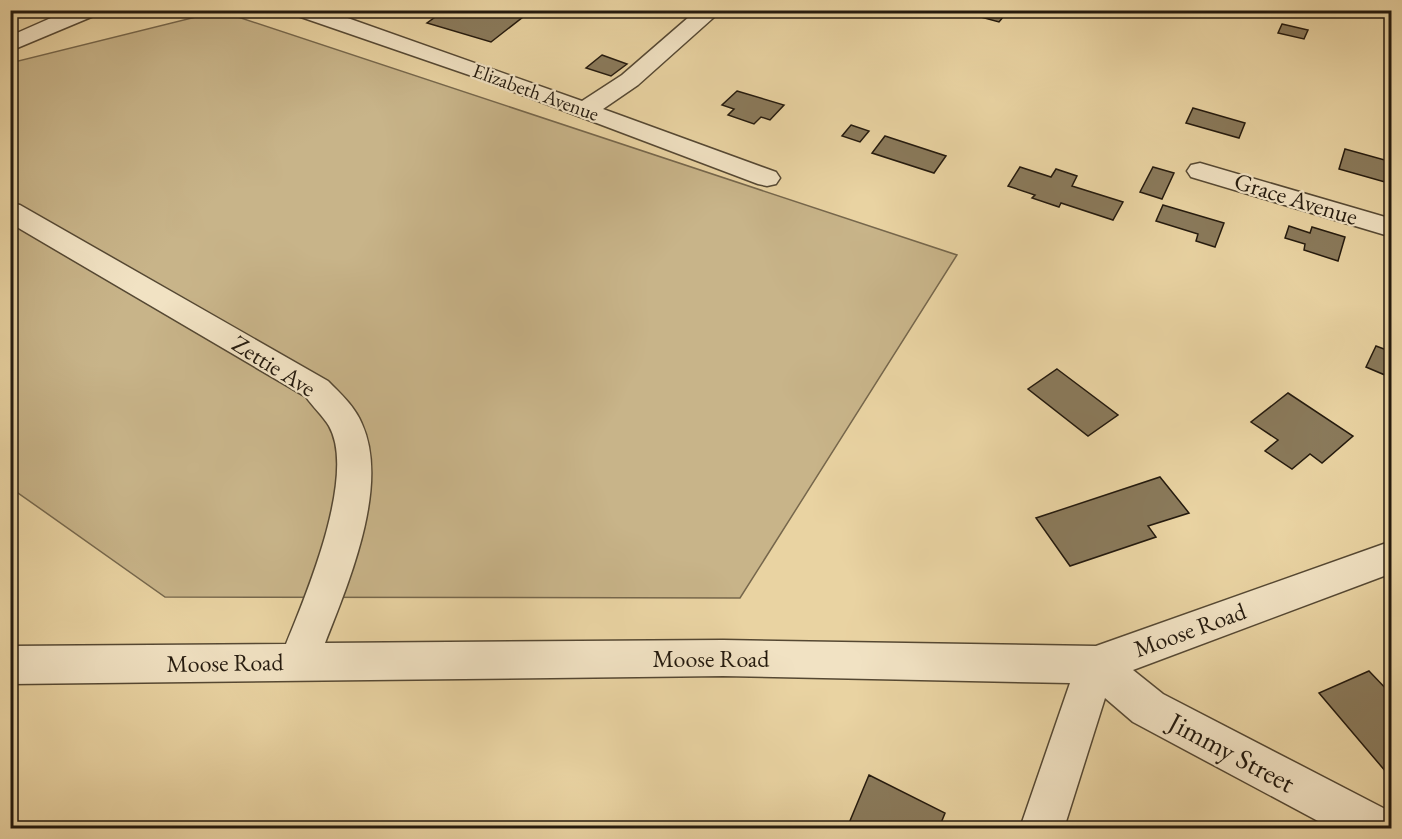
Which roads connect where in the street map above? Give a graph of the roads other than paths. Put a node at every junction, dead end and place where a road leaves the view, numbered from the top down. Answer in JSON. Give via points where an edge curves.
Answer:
{"nodes":[{"id":1,"x":37,"y":10,"type":"edge"},
{"id":2,"x":88,"y":10,"type":"edge"},
{"id":3,"x":303,"y":10,"type":"edge"},
{"id":4,"x":712,"y":10,"type":"edge"},
{"id":5,"x":54,"y":25,"type":"junction"},
{"id":6,"x":10,"y":44,"type":"edge"},
{"id":7,"x":585,"y":110,"type":"junction"},
{"id":8,"x":1200,"y":171,"type":"dead end"},
{"id":9,"x":767,"y":178,"type":"dead end"},
{"id":10,"x":10,"y":211,"type":"edge"},
{"id":11,"x":1392,"y":228,"type":"edge"},
{"id":12,"x":1392,"y":557,"type":"edge"},
{"id":13,"x":298,"y":662,"type":"junction"},
{"id":14,"x":10,"y":665,"type":"edge"},
{"id":15,"x":1096,"y":665,"type":"junction"},
{"id":16,"x":1042,"y":828,"type":"edge"},
{"id":17,"x":1375,"y":828,"type":"edge"}],
"edges":[{"from":1,"to":5,"type":"street"},
{"from":2,"to":5,"type":"street"},
{"from":3,"to":7,"type":"street","name":"Elizabeth Avenue"},
{"from":4,"to":7,"type":"street","via":[[630,80]]},
{"from":5,"to":6,"type":"street"},
{"from":7,"to":9,"type":"street","name":"Elizabeth Avenue"},
{"from":8,"to":11,"type":"street","name":"Grace Avenue"},
{"from":10,"to":13,"type":"street","name":"Zettie Ave","via":[[317,389],[347,426],[357,469],[337,560]]},
{"from":12,"to":15,"type":"street","name":"Moose Road"},
{"from":13,"to":14,"type":"street","name":"Moose Road"},
{"from":13,"to":15,"type":"street","name":"Moose Road","via":[[723,658]]},
{"from":15,"to":16,"type":"street"},
{"from":15,"to":17,"type":"street","name":"Jimmy Street","via":[[1148,708]]}]}
